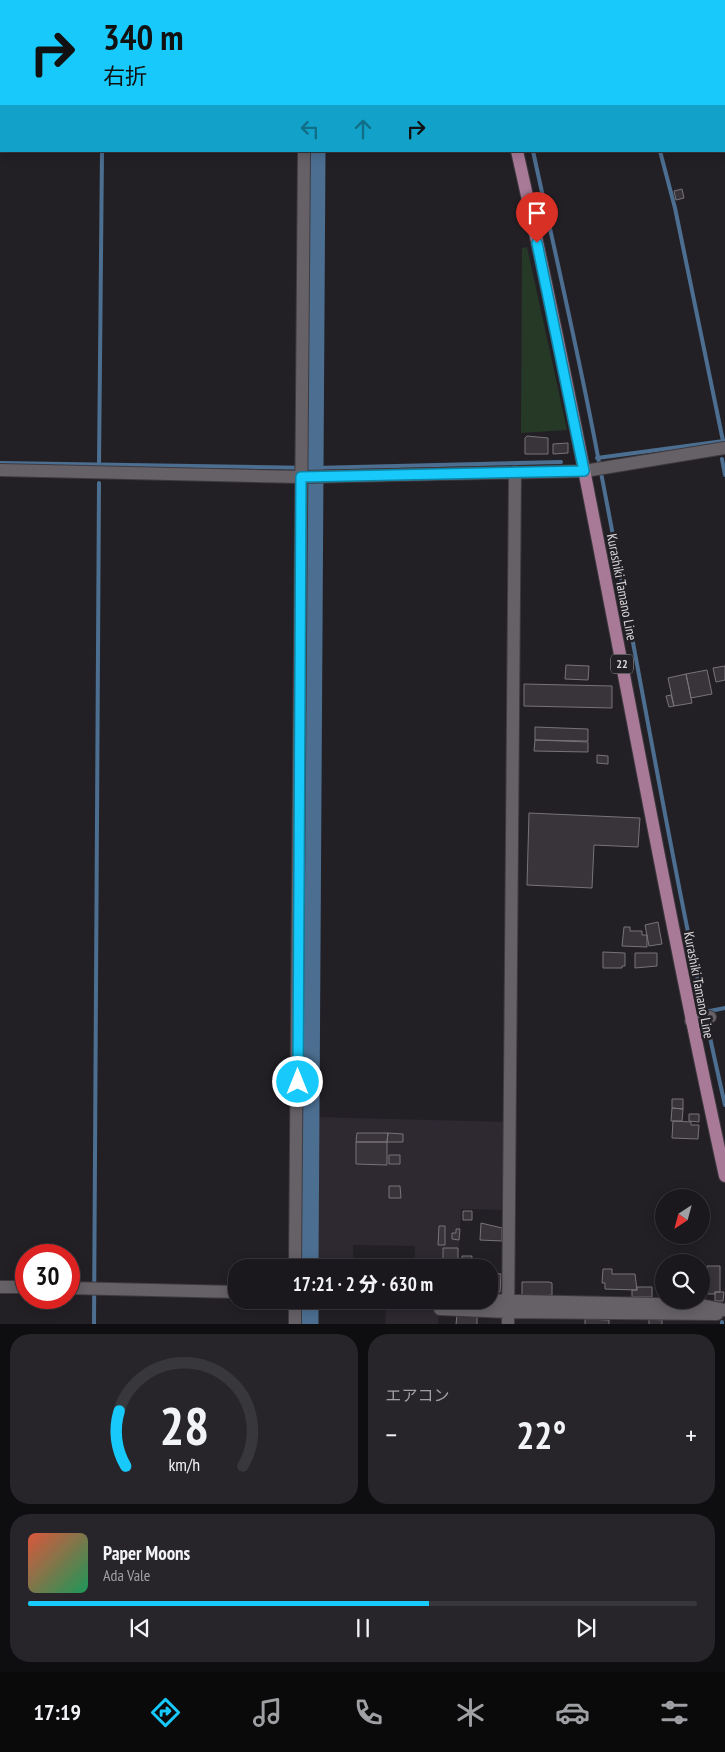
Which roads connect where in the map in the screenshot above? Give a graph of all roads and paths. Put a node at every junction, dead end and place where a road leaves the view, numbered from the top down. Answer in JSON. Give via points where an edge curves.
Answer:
{"nodes":[{"id":1,"x":304,"y":152,"type":"edge"},
{"id":2,"x":517,"y":152,"type":"edge"},
{"id":3,"x":725,"y":448,"type":"edge"},
{"id":4,"x":595,"y":469,"type":"junction"},
{"id":5,"x":0,"y":470,"type":"edge"},
{"id":6,"x":515,"y":472,"type":"junction"},
{"id":7,"x":303,"y":473,"type":"junction"},
{"id":8,"x":725,"y":1176,"type":"edge"},
{"id":9,"x":295,"y":1259,"type":"edge"},
{"id":10,"x":0,"y":1287,"type":"edge"},
{"id":11,"x":15,"y":1287,"type":"edge"},
{"id":12,"x":80,"y":1288,"type":"edge"},
{"id":13,"x":228,"y":1292,"type":"edge"},
{"id":14,"x":295,"y":1309,"type":"edge"},
{"id":15,"x":508,"y":1310,"type":"edge"},
{"id":16,"x":719,"y":1314,"type":"edge"},
{"id":17,"x":296,"y":1324,"type":"edge"}],
"edges":[{"from":1,"to":7,"type":"street"},
{"from":2,"to":4,"type":"main road","name":"Kurashiki Tamano Line","number":"22","via":[[546,280]]},
{"from":3,"to":4,"type":"street"},
{"from":4,"to":6,"type":"street"},
{"from":4,"to":8,"type":"main road","name":"Kurashiki Tamano Line","number":"22","via":[[701,1019]]},
{"from":5,"to":7,"type":"street"},
{"from":6,"to":7,"type":"street","via":[[321,477]]},
{"from":6,"to":15,"type":"street"},
{"from":7,"to":9,"type":"street"},
{"from":10,"to":11,"type":"street"},
{"from":12,"to":13,"type":"street"},
{"from":14,"to":17,"type":"street"},
{"from":15,"to":16,"type":"street","via":[[700,1305]]}]}
